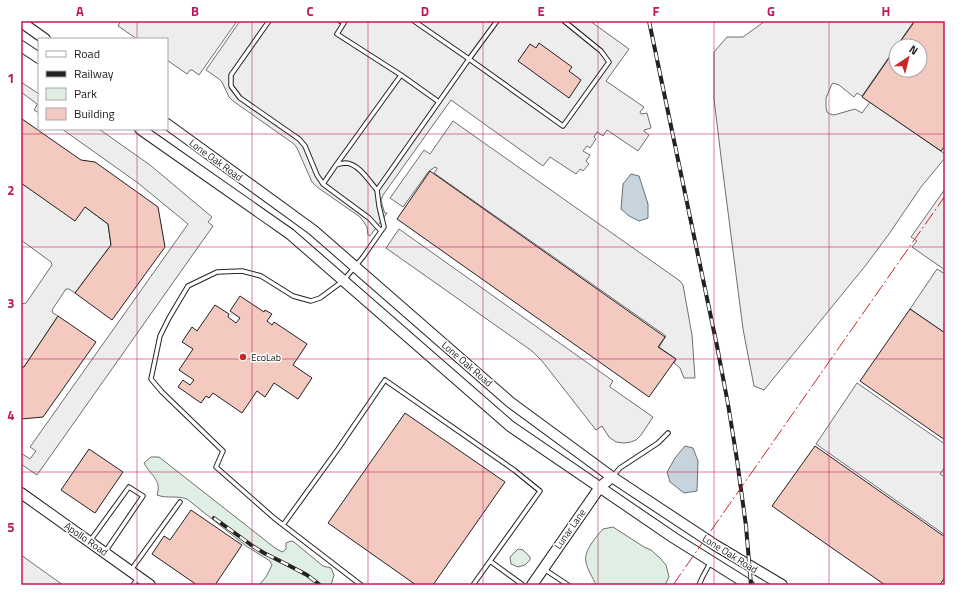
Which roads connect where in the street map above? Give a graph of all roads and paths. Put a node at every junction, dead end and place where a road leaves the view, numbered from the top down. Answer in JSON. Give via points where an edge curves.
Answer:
{"nodes":[{"id":1,"x":269,"y":21,"type":"edge"},
{"id":2,"x":340,"y":21,"type":"edge"},
{"id":3,"x":414,"y":21,"type":"edge"},
{"id":4,"x":497,"y":21,"type":"edge"},
{"id":5,"x":564,"y":21,"type":"edge"},
{"id":6,"x":21,"y":22,"type":"edge"},
{"id":7,"x":44,"y":38,"type":"edge"},
{"id":8,"x":21,"y":46,"type":"edge"},
{"id":9,"x":38,"y":57,"type":"edge"},
{"id":10,"x":469,"y":59,"type":"junction"},
{"id":11,"x":400,"y":75,"type":"junction"},
{"id":12,"x":439,"y":102,"type":"junction"},
{"id":13,"x":168,"y":125,"type":"edge"},
{"id":14,"x":141,"y":130,"type":"edge"},
{"id":15,"x":336,"y":165,"type":"junction"},
{"id":16,"x":324,"y":184,"type":"junction"},
{"id":17,"x":377,"y":190,"type":"junction"},
{"id":18,"x":381,"y":231,"type":"junction"},
{"id":19,"x":355,"y":267,"type":"junction"},
{"id":20,"x":343,"y":281,"type":"junction"},
{"id":21,"x":668,"y":432,"type":"dead end"},
{"id":22,"x":612,"y":477,"type":"junction"},
{"id":23,"x":600,"y":487,"type":"junction"},
{"id":24,"x":21,"y":493,"type":"edge"},
{"id":25,"x":180,"y":502,"type":"dead end"},
{"id":26,"x":283,"y":525,"type":"junction"},
{"id":27,"x":90,"y":542,"type":"junction"},
{"id":28,"x":105,"y":553,"type":"junction"},
{"id":29,"x":490,"y":561,"type":"junction"},
{"id":30,"x":711,"y":562,"type":"junction"},
{"id":31,"x":544,"y":568,"type":"junction"},
{"id":32,"x":134,"y":578,"type":"edge"},
{"id":33,"x":150,"y":585,"type":"edge"},
{"id":34,"x":361,"y":585,"type":"edge"},
{"id":35,"x":473,"y":585,"type":"edge"},
{"id":36,"x":523,"y":585,"type":"edge"},
{"id":37,"x":532,"y":585,"type":"edge"},
{"id":38,"x":568,"y":585,"type":"edge"},
{"id":39,"x":699,"y":585,"type":"edge"},
{"id":40,"x":749,"y":585,"type":"edge"},
{"id":41,"x":782,"y":585,"type":"edge"}],
"edges":[{"from":1,"to":16,"type":"lane","via":[[231,75],[231,86],[240,98],[299,139],[305,146],[317,176]]},
{"from":2,"to":11,"type":"lane","via":[[344,23],[337,34]]},
{"from":3,"to":10,"type":"lane"},
{"from":4,"to":10,"type":"lane"},
{"from":5,"to":10,"type":"lane","via":[[602,51],[609,62],[563,126]]},
{"from":6,"to":7,"type":"main road"},
{"from":8,"to":9,"type":"main road"},
{"from":10,"to":12,"type":"lane"},
{"from":11,"to":12,"type":"lane"},
{"from":11,"to":15,"type":"lane"},
{"from":12,"to":17,"type":"lane"},
{"from":13,"to":19,"type":"main road","name":"Lone Oak Road","via":[[313,230]]},
{"from":14,"to":20,"type":"main road","name":"Lone Oak Road","via":[[290,234]]},
{"from":15,"to":16,"type":"lane"},
{"from":15,"to":17,"type":"lane","via":[[352,165]]},
{"from":16,"to":18,"type":"lane"},
{"from":17,"to":18,"type":"lane","via":[[384,227]]},
{"from":18,"to":19,"type":"lane"},
{"from":19,"to":20,"type":"lane"},
{"from":19,"to":22,"type":"main road","name":"Lone Oak Road","via":[[510,402]]},
{"from":20,"to":23,"type":"main road","name":"Lone Oak Road","via":[[510,426]]},
{"from":20,"to":26,"type":"lane","via":[[320,298],[311,301],[293,296],[261,276],[242,271],[216,272],[188,286],[160,336],[151,380],[223,452],[216,468]]},
{"from":21,"to":22,"type":"lane","via":[[658,443],[620,468]]},
{"from":22,"to":23,"type":"main road","name":"Lunar Lane"},
{"from":22,"to":41,"type":"main road","name":"Lone Oak Road","via":[[715,545]]},
{"from":23,"to":30,"type":"main road","name":"Lone Oak Road"},
{"from":23,"to":31,"type":"main road","name":"Lunar Lane"},
{"from":24,"to":27,"type":"main road","name":"Apollo Road"},
{"from":25,"to":32,"type":"lane"},
{"from":26,"to":29,"type":"lane","via":[[385,380],[540,491]]},
{"from":26,"to":34,"type":"lane"},
{"from":27,"to":28,"type":"main road","name":"Apollo Road"},
{"from":27,"to":28,"type":"lane","via":[[129,487],[143,496]]},
{"from":28,"to":32,"type":"main road","name":"Apollo Road"},
{"from":29,"to":35,"type":"lane"},
{"from":29,"to":36,"type":"lane"},
{"from":30,"to":39,"type":"lane"},
{"from":30,"to":40,"type":"main road","name":"Lone Oak Road"},
{"from":31,"to":37,"type":"main road","name":"Lunar Lane"},
{"from":31,"to":38,"type":"lane"},
{"from":32,"to":33,"type":"main road","name":"Apollo Road"}]}
